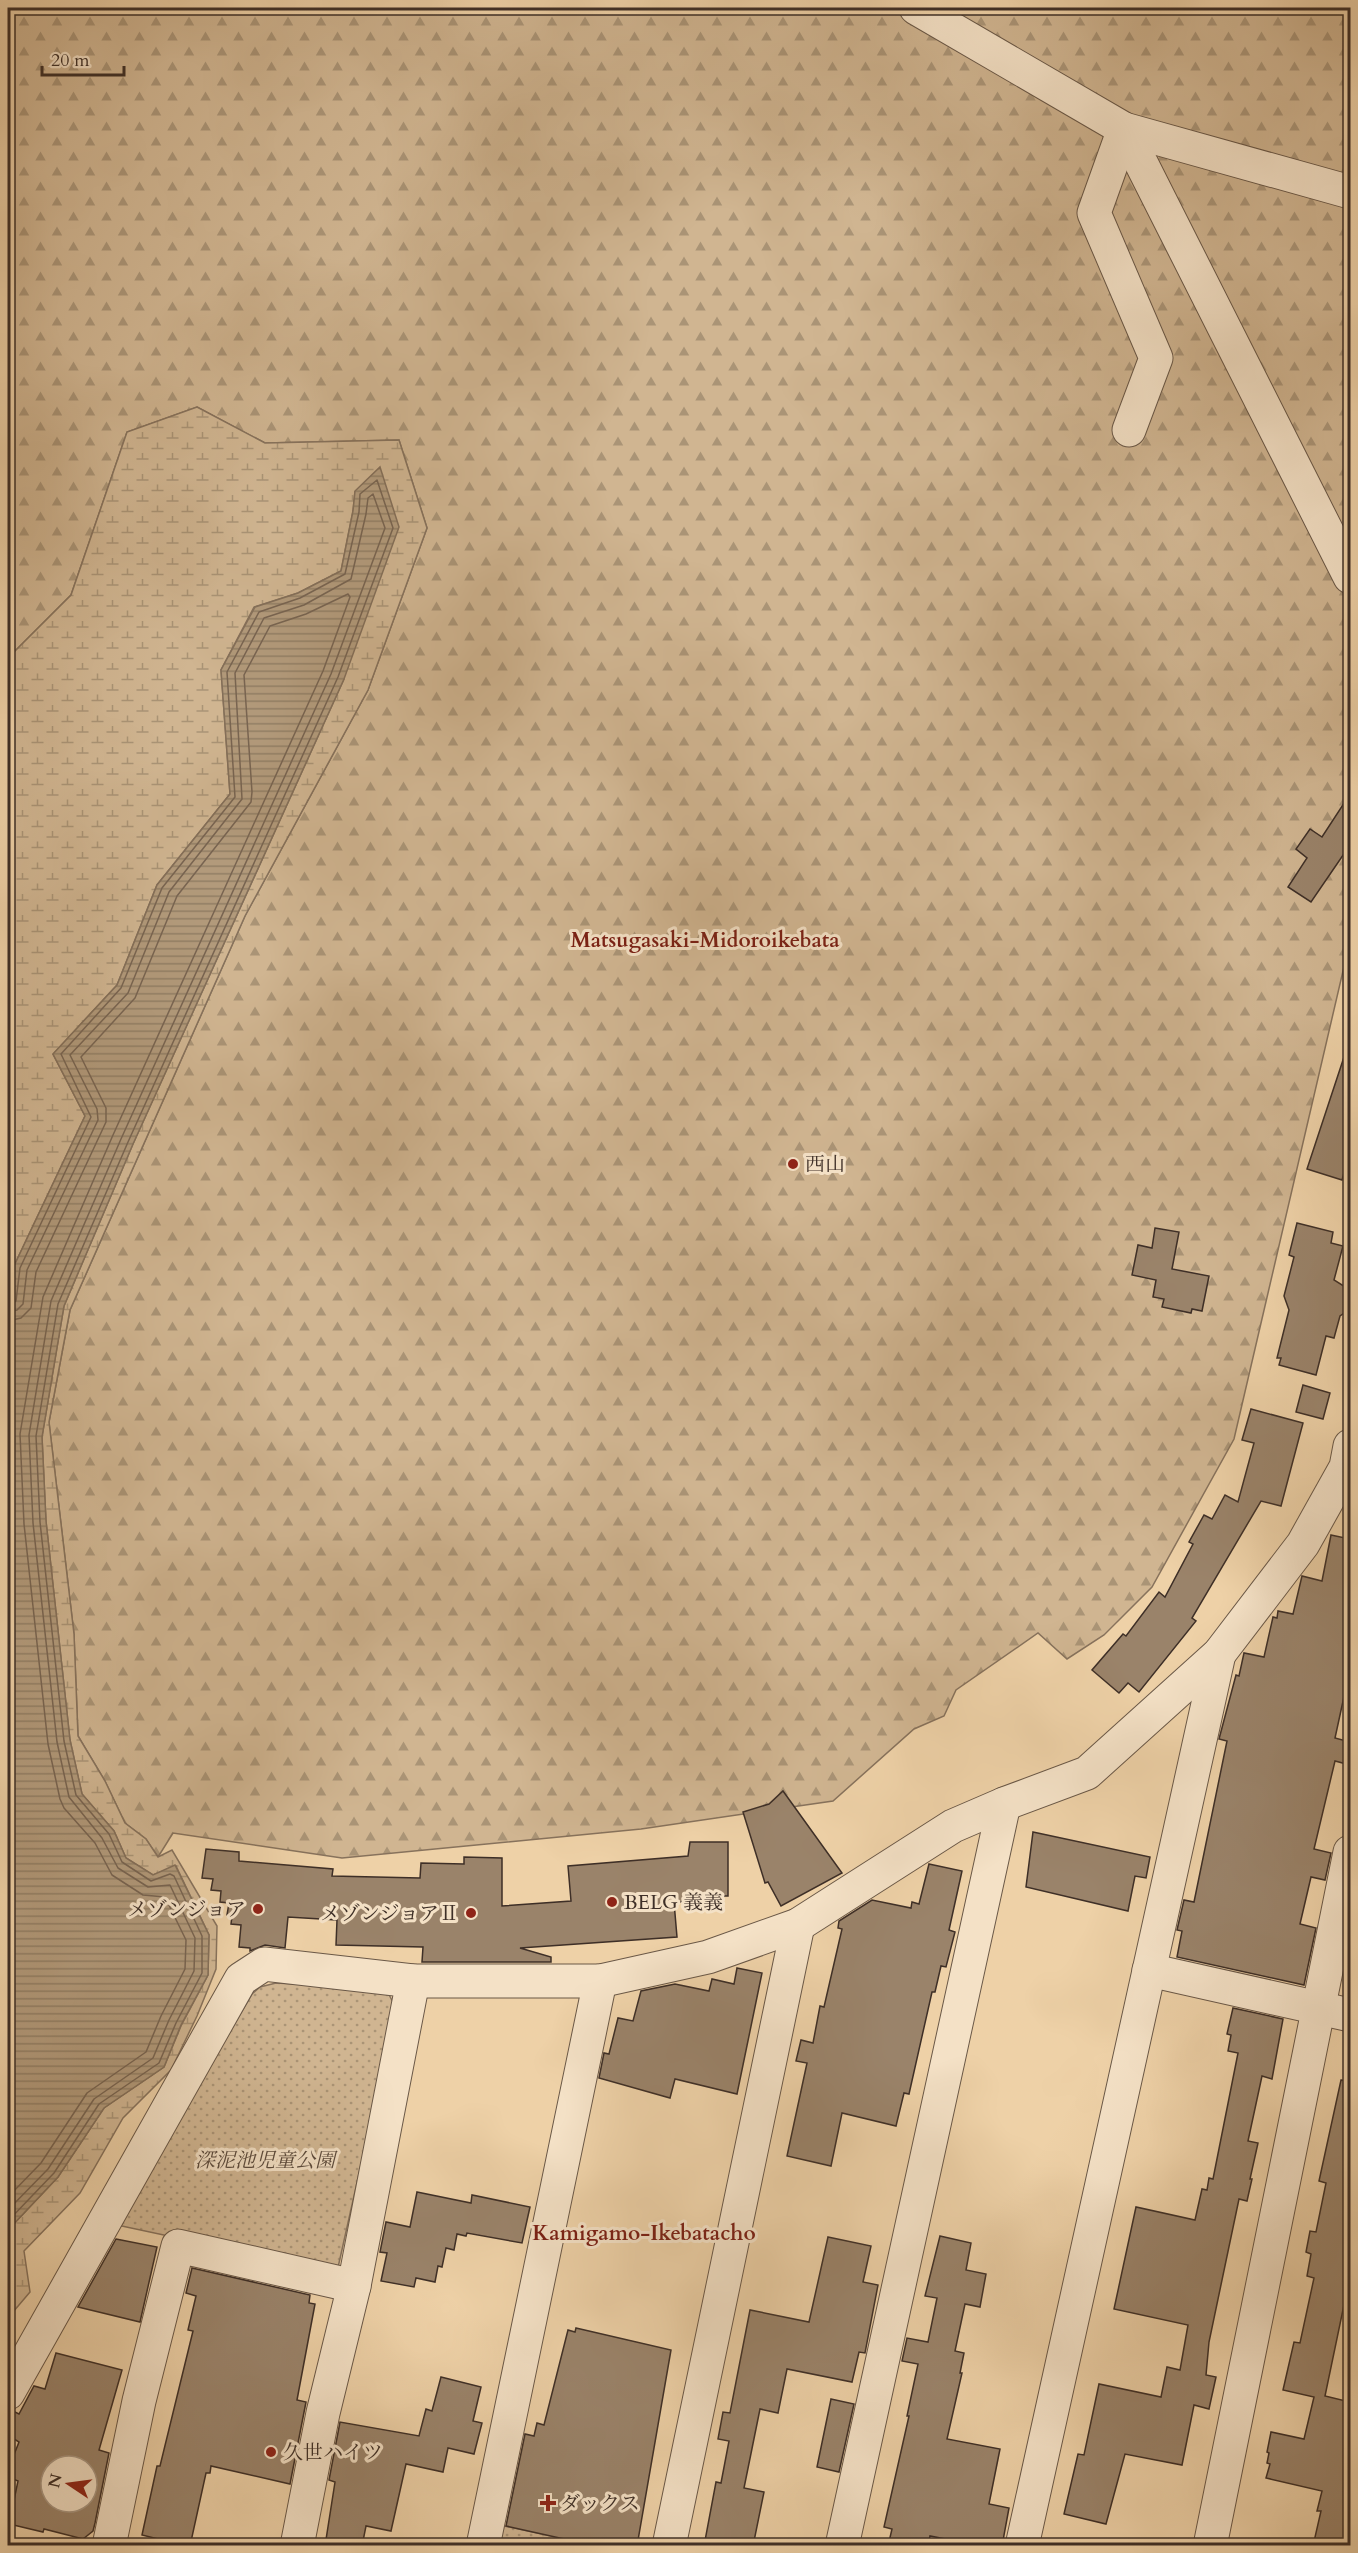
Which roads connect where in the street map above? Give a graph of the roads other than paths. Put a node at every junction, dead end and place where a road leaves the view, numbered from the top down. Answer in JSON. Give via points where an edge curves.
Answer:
{"nodes":[{"id":1,"x":916,"y":8,"type":"edge"},
{"id":2,"x":1124,"y":129,"type":"junction"},
{"id":3,"x":1350,"y":192,"type":"edge"},
{"id":4,"x":1129,"y":430,"type":"dead end"},
{"id":5,"x":1350,"y":577,"type":"edge"},
{"id":6,"x":1349,"y":1460,"type":"edge"},
{"id":7,"x":1219,"y":1654,"type":"junction"},
{"id":8,"x":1004,"y":1804,"type":"junction"},
{"id":9,"x":1350,"y":1852,"type":"edge"},
{"id":10,"x":798,"y":1925,"type":"junction"},
{"id":11,"x":1149,"y":1970,"type":"junction"},
{"id":12,"x":413,"y":1981,"type":"junction"},
{"id":13,"x":600,"y":1981,"type":"junction"},
{"id":14,"x":1318,"y":2009,"type":"junction"},
{"id":15,"x":1350,"y":2015,"type":"edge"},
{"id":16,"x":354,"y":2286,"type":"junction"},
{"id":17,"x":8,"y":2393,"type":"edge"},
{"id":18,"x":109,"y":2546,"type":"edge"},
{"id":19,"x":297,"y":2546,"type":"edge"},
{"id":20,"x":483,"y":2546,"type":"edge"},
{"id":21,"x":669,"y":2546,"type":"edge"},
{"id":22,"x":842,"y":2546,"type":"edge"},
{"id":23,"x":1022,"y":2546,"type":"edge"},
{"id":24,"x":1210,"y":2546,"type":"edge"}],
"edges":[{"from":1,"to":2,"type":"street"},
{"from":2,"to":3,"type":"street"},
{"from":2,"to":4,"type":"street","via":[[1094,213],[1156,358]]},
{"from":2,"to":5,"type":"street"},
{"from":6,"to":7,"type":"street","via":[[1302,1544]]},
{"from":7,"to":8,"type":"street","via":[[1086,1773]]},
{"from":7,"to":11,"type":"street"},
{"from":8,"to":10,"type":"street","via":[[953,1826]]},
{"from":8,"to":22,"type":"street"},
{"from":9,"to":14,"type":"street"},
{"from":10,"to":13,"type":"street","via":[[708,1957]]},
{"from":10,"to":21,"type":"street"},
{"from":11,"to":14,"type":"street"},
{"from":11,"to":23,"type":"street"},
{"from":12,"to":13,"type":"street"},
{"from":12,"to":16,"type":"street"},
{"from":12,"to":17,"type":"street","via":[[264,1964],[241,1979]]},
{"from":13,"to":20,"type":"street"},
{"from":14,"to":15,"type":"street"},
{"from":14,"to":24,"type":"street"},
{"from":16,"to":18,"type":"street","via":[[178,2246],[139,2401]]},
{"from":16,"to":19,"type":"street","via":[[323,2413]]}]}
